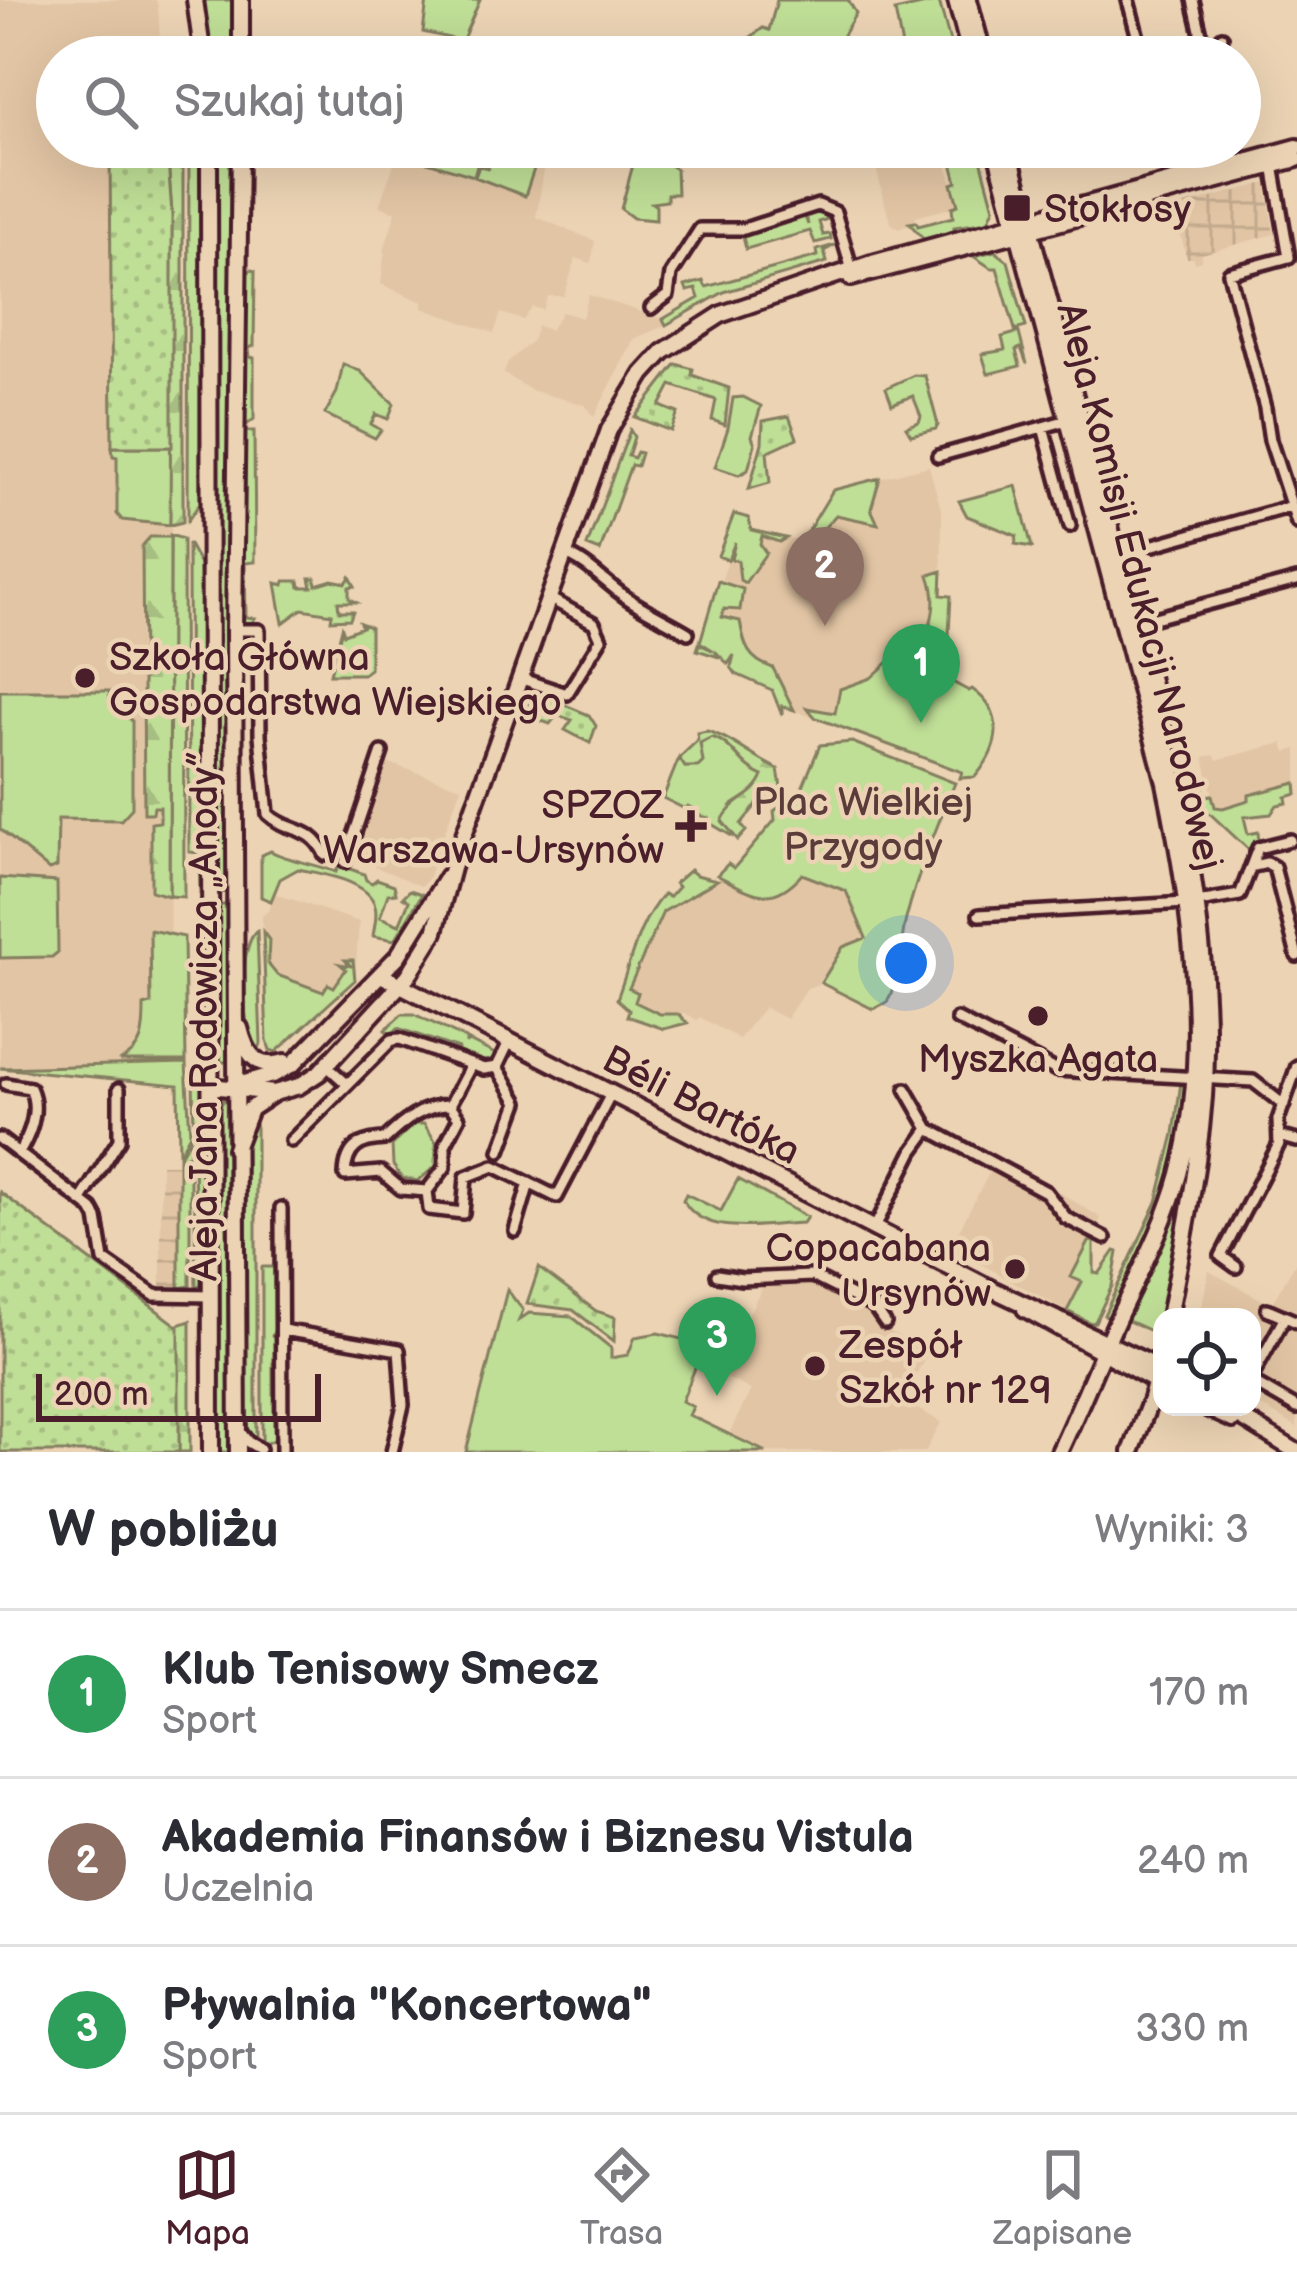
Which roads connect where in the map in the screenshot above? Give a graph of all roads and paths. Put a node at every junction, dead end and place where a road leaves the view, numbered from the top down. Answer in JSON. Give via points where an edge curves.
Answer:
{"nodes":[{"id":1,"x":195,"y":0,"type":"edge"},
{"id":2,"x":242,"y":0,"type":"edge"},
{"id":3,"x":956,"y":0,"type":"edge"},
{"id":4,"x":969,"y":0,"type":"edge"},
{"id":5,"x":1128,"y":0,"type":"edge"},
{"id":6,"x":1193,"y":0,"type":"edge"},
{"id":7,"x":200,"y":36,"type":"edge"},
{"id":8,"x":241,"y":36,"type":"edge"},
{"id":9,"x":965,"y":36,"type":"edge"},
{"id":10,"x":978,"y":36,"type":"edge"},
{"id":11,"x":1137,"y":36,"type":"edge"},
{"id":12,"x":1201,"y":36,"type":"edge"},
{"id":13,"x":1297,"y":147,"type":"edge"},
{"id":14,"x":1297,"y":159,"type":"edge"},
{"id":15,"x":1264,"y":161,"type":"junction"},
{"id":16,"x":1261,"y":162,"type":"edge"},
{"id":17,"x":208,"y":168,"type":"edge"},
{"id":18,"x":240,"y":168,"type":"edge"},
{"id":19,"x":1002,"y":168,"type":"edge"},
{"id":20,"x":1012,"y":168,"type":"edge"},
{"id":21,"x":1238,"y":168,"type":"edge"},
{"id":22,"x":1023,"y":227,"type":"junction"},
{"id":23,"x":1292,"y":239,"type":"edge"},
{"id":24,"x":1293,"y":260,"type":"edge"},
{"id":25,"x":852,"y":270,"type":"junction"},
{"id":26,"x":805,"y":286,"type":"junction"},
{"id":27,"x":651,"y":308,"type":"dead end"},
{"id":28,"x":1068,"y":420,"type":"junction"},
{"id":29,"x":1043,"y":427,"type":"junction"},
{"id":30,"x":938,"y":455,"type":"dead end"},
{"id":31,"x":1292,"y":506,"type":"junction"},
{"id":32,"x":1297,"y":523,"type":"edge"},
{"id":33,"x":1070,"y":526,"type":"dead end"},
{"id":34,"x":1154,"y":545,"type":"dead end"},
{"id":35,"x":563,"y":553,"type":"junction"},
{"id":36,"x":1297,"y":580,"type":"edge"},
{"id":37,"x":548,"y":597,"type":"junction"},
{"id":38,"x":1136,"y":623,"type":"junction"},
{"id":39,"x":234,"y":630,"type":"junction"},
{"id":40,"x":688,"y":633,"type":"dead end"},
{"id":41,"x":519,"y":678,"type":"junction"},
{"id":42,"x":382,"y":752,"type":"dead end"},
{"id":43,"x":1290,"y":840,"type":"dead end"},
{"id":44,"x":325,"y":854,"type":"dead end"},
{"id":45,"x":345,"y":862,"type":"dead end"},
{"id":46,"x":1254,"y":866,"type":"junction"},
{"id":47,"x":452,"y":868,"type":"junction"},
{"id":48,"x":1192,"y":903,"type":"junction"},
{"id":49,"x":979,"y":915,"type":"dead end"},
{"id":50,"x":1297,"y":956,"type":"edge"},
{"id":51,"x":381,"y":975,"type":"junction"},
{"id":52,"x":400,"y":985,"type":"junction"},
{"id":53,"x":235,"y":1009,"type":"junction"},
{"id":54,"x":957,"y":1019,"type":"dead end"},
{"id":55,"x":509,"y":1042,"type":"junction"},
{"id":56,"x":301,"y":1056,"type":"junction"},
{"id":57,"x":327,"y":1066,"type":"junction"},
{"id":58,"x":1297,"y":1066,"type":"edge"},
{"id":59,"x":470,"y":1067,"type":"junction"},
{"id":60,"x":497,"y":1067,"type":"junction"},
{"id":61,"x":1199,"y":1078,"type":"junction"},
{"id":62,"x":6,"y":1084,"type":"dead end"},
{"id":63,"x":347,"y":1084,"type":"junction"},
{"id":64,"x":211,"y":1086,"type":"junction"},
{"id":65,"x":235,"y":1086,"type":"junction"},
{"id":66,"x":119,"y":1089,"type":"dead end"},
{"id":67,"x":906,"y":1089,"type":"dead end"},
{"id":68,"x":274,"y":1093,"type":"junction"},
{"id":69,"x":611,"y":1094,"type":"junction"},
{"id":70,"x":450,"y":1105,"type":"junction"},
{"id":71,"x":1283,"y":1105,"type":"junction"},
{"id":72,"x":929,"y":1129,"type":"junction"},
{"id":73,"x":1279,"y":1136,"type":"junction"},
{"id":74,"x":0,"y":1139,"type":"edge"},
{"id":75,"x":291,"y":1142,"type":"dead end"},
{"id":76,"x":1297,"y":1142,"type":"edge"},
{"id":77,"x":235,"y":1149,"type":"junction"},
{"id":78,"x":500,"y":1151,"type":"dead end"},
{"id":79,"x":19,"y":1153,"type":"junction"},
{"id":80,"x":445,"y":1167,"type":"junction"},
{"id":81,"x":466,"y":1177,"type":"junction"},
{"id":82,"x":529,"y":1183,"type":"junction"},
{"id":83,"x":427,"y":1191,"type":"junction"},
{"id":84,"x":81,"y":1200,"type":"junction"},
{"id":85,"x":281,"y":1208,"type":"dead end"},
{"id":86,"x":874,"y":1228,"type":"junction"},
{"id":87,"x":515,"y":1231,"type":"dead end"},
{"id":88,"x":1105,"y":1238,"type":"dead end"},
{"id":89,"x":1236,"y":1268,"type":"dead end"},
{"id":90,"x":717,"y":1275,"type":"dead end"},
{"id":91,"x":212,"y":1296,"type":"junction"},
{"id":92,"x":1171,"y":1308,"type":"edge"},
{"id":93,"x":1267,"y":1309,"type":"dead end"},
{"id":94,"x":1284,"y":1318,"type":"junction"},
{"id":95,"x":1297,"y":1322,"type":"edge"},
{"id":96,"x":885,"y":1323,"type":"dead end"},
{"id":97,"x":283,"y":1330,"type":"junction"},
{"id":98,"x":1105,"y":1347,"type":"junction"},
{"id":99,"x":1261,"y":1363,"type":"edge"},
{"id":100,"x":1153,"y":1368,"type":"edge"},
{"id":101,"x":1261,"y":1386,"type":"edge"},
{"id":102,"x":1153,"y":1391,"type":"edge"},
{"id":103,"x":1297,"y":1408,"type":"edge"},
{"id":104,"x":1226,"y":1416,"type":"edge"},
{"id":105,"x":1237,"y":1416,"type":"edge"},
{"id":106,"x":1251,"y":1426,"type":"junction"},
{"id":107,"x":238,"y":1429,"type":"junction"},
{"id":108,"x":1296,"y":1450,"type":"edge"},
{"id":109,"x":257,"y":1451,"type":"edge"},
{"id":110,"x":282,"y":1451,"type":"edge"},
{"id":111,"x":211,"y":1452,"type":"edge"},
{"id":112,"x":238,"y":1452,"type":"edge"},
{"id":113,"x":392,"y":1452,"type":"edge"},
{"id":114,"x":1059,"y":1452,"type":"edge"},
{"id":115,"x":1131,"y":1452,"type":"edge"}],
"edges":[{"from":1,"to":7,"type":"main road"},
{"from":2,"to":8,"type":"main road"},
{"from":3,"to":9,"type":"main road"},
{"from":4,"to":10,"type":"main road"},
{"from":5,"to":11,"type":"street"},
{"from":6,"to":12,"type":"street"},
{"from":13,"to":15,"type":"main road"},
{"from":14,"to":15,"type":"main road"},
{"from":15,"to":16,"type":"main road"},
{"from":15,"to":23,"type":"street"},
{"from":17,"to":64,"type":"main road","name":"Aleja Jana Rodowicza „Anody”"},
{"from":18,"to":39,"type":"main road","name":"Aleja Jana Rodowicza „Anody”"},
{"from":19,"to":22,"type":"main road","name":"Aleja Komisji Edukacji Narodowej"},
{"from":20,"to":22,"type":"main road","name":"Aleja Komisji Edukacji Narodowej"},
{"from":21,"to":22,"type":"main road"},
{"from":22,"to":25,"type":"main road"},
{"from":22,"to":26,"type":"main road","via":[[875,274]]},
{"from":22,"to":28,"type":"main road","name":"Aleja Komisji Edukacji Narodowej"},
{"from":22,"to":38,"type":"main road","name":"Aleja Komisji Edukacji Narodowej"},
{"from":23,"to":24,"type":"street"},
{"from":24,"to":31,"type":"street","via":[[1229,273]]},
{"from":25,"to":26,"type":"main road"},
{"from":25,"to":27,"type":"street","via":[[836,212],[818,205],[744,229],[700,230],[671,274],[668,295]]},
{"from":26,"to":35,"type":"main road","via":[[704,322],[643,374],[614,419]]},
{"from":28,"to":29,"type":"street"},
{"from":28,"to":48,"type":"main road","name":"Aleja Komisji Edukacji Narodowej"},
{"from":29,"to":30,"type":"street"},
{"from":29,"to":33,"type":"street"},
{"from":31,"to":32,"type":"street"},
{"from":31,"to":34,"type":"street"},
{"from":35,"to":37,"type":"main road"},
{"from":35,"to":40,"type":"street"},
{"from":36,"to":38,"type":"street"},
{"from":37,"to":41,"type":"main road"},
{"from":37,"to":41,"type":"street","via":[[594,623],[600,642],[567,694]]},
{"from":38,"to":48,"type":"main road","name":"Aleja Komisji Edukacji Narodowej","via":[[1177,780]]},
{"from":39,"to":44,"type":"street","via":[[259,630],[267,810],[314,835]]},
{"from":39,"to":53,"type":"main road","name":"Aleja Jana Rodowicza „Anody”"},
{"from":41,"to":47,"type":"main road"},
{"from":42,"to":45,"type":"street"},
{"from":43,"to":46,"type":"street","via":[[1258,848]]},
{"from":46,"to":48,"type":"street","via":[[1240,895]]},
{"from":46,"to":50,"type":"street","via":[[1274,867]]},
{"from":47,"to":51,"type":"main road"},
{"from":47,"to":52,"type":"main road","via":[[434,932]]},
{"from":48,"to":49,"type":"street"},
{"from":48,"to":61,"type":"main road","name":"Aleja Komisji Edukacji Narodowej"},
{"from":51,"to":52,"type":"main road","name":"Béli Bartóka"},
{"from":51,"to":56,"type":"main road"},
{"from":52,"to":55,"type":"main road","name":"Béli Bartóka"},
{"from":52,"to":57,"type":"main road"},
{"from":53,"to":56,"type":"main road","via":[[255,1060],[274,1066]]},
{"from":53,"to":65,"type":"main road","name":"Aleja Jana Rodowicza „Anody”"},
{"from":54,"to":61,"type":"street","via":[[1056,1070]]},
{"from":55,"to":60,"type":"street"},
{"from":55,"to":69,"type":"main road","name":"Béli Bartóka"},
{"from":56,"to":65,"type":"main road"},
{"from":57,"to":63,"type":"street"},
{"from":57,"to":68,"type":"main road"},
{"from":58,"to":71,"type":"street"},
{"from":59,"to":60,"type":"street"},
{"from":59,"to":63,"type":"street","via":[[396,1039]]},
{"from":59,"to":70,"type":"street"},
{"from":60,"to":78,"type":"street","via":[[518,1102]]},
{"from":61,"to":71,"type":"street","via":[[1253,1081]]},
{"from":61,"to":92,"type":"main road","name":"Aleja Komisji Edukacji Narodowej","via":[[1196,1173]]},
{"from":61,"to":98,"type":"main road","name":"Aleja Komisji Edukacji Narodowej","via":[[1173,1194]]},
{"from":62,"to":79,"type":"street","via":[[33,1091],[32,1128]]},
{"from":63,"to":75,"type":"street"},
{"from":64,"to":65,"type":"main road"},
{"from":64,"to":91,"type":"main road","name":"Aleja Jana Rodowicza „Anody”"},
{"from":65,"to":68,"type":"main road"},
{"from":65,"to":77,"type":"main road","name":"Aleja Jana Rodowicza „Anody”"},
{"from":66,"to":84,"type":"street","via":[[115,1153]]},
{"from":67,"to":72,"type":"street"},
{"from":68,"to":77,"type":"main road","via":[[246,1114]]},
{"from":69,"to":82,"type":"street","via":[[557,1197]]},
{"from":69,"to":86,"type":"main road","name":"Béli Bartóka"},
{"from":70,"to":80,"type":"street","via":[[459,1118],[445,1144]]},
{"from":70,"to":83,"type":"street","via":[[408,1118],[385,1138],[356,1145],[346,1159],[345,1174],[381,1172],[401,1189]]},
{"from":71,"to":73,"type":"street"},
{"from":72,"to":86,"type":"street"},
{"from":72,"to":88,"type":"street","via":[[1046,1192],[1068,1219]]},
{"from":73,"to":76,"type":"street"},
{"from":73,"to":89,"type":"street","via":[[1221,1256]]},
{"from":74,"to":79,"type":"street"},
{"from":77,"to":107,"type":"main road","name":"Aleja Jana Rodowicza „Anody”"},
{"from":79,"to":84,"type":"street"},
{"from":80,"to":81,"type":"street"},
{"from":80,"to":83,"type":"street"},
{"from":81,"to":82,"type":"street","via":[[494,1166]]},
{"from":81,"to":83,"type":"street","via":[[459,1216],[429,1209]]},
{"from":82,"to":87,"type":"street"},
{"from":84,"to":91,"type":"street","via":[[98,1218],[104,1260],[148,1292]]},
{"from":85,"to":97,"type":"street"},
{"from":86,"to":98,"type":"main road","name":"Béli Bartóka"},
{"from":90,"to":96,"type":"street","via":[[812,1276],[874,1306]]},
{"from":91,"to":111,"type":"main road","name":"Aleja Jana Rodowicza „Anody”"},
{"from":93,"to":94,"type":"street"},
{"from":94,"to":95,"type":"street"},
{"from":94,"to":99,"type":"street"},
{"from":97,"to":110,"type":"street"},
{"from":97,"to":113,"type":"street","via":[[399,1350],[403,1405]]},
{"from":98,"to":100,"type":"main road","name":"Béli Bartóka"},
{"from":98,"to":114,"type":"main road","name":"Aleja Komisji Edukacji Narodowej"},
{"from":101,"to":103,"type":"street"},
{"from":102,"to":115,"type":"main road"},
{"from":104,"to":106,"type":"main road"},
{"from":105,"to":106,"type":"main road"},
{"from":106,"to":108,"type":"main road"},
{"from":107,"to":109,"type":"street"},
{"from":107,"to":112,"type":"main road","name":"Aleja Jana Rodowicza „Anody”"},
{"from":109,"to":110,"type":"street"}]}
